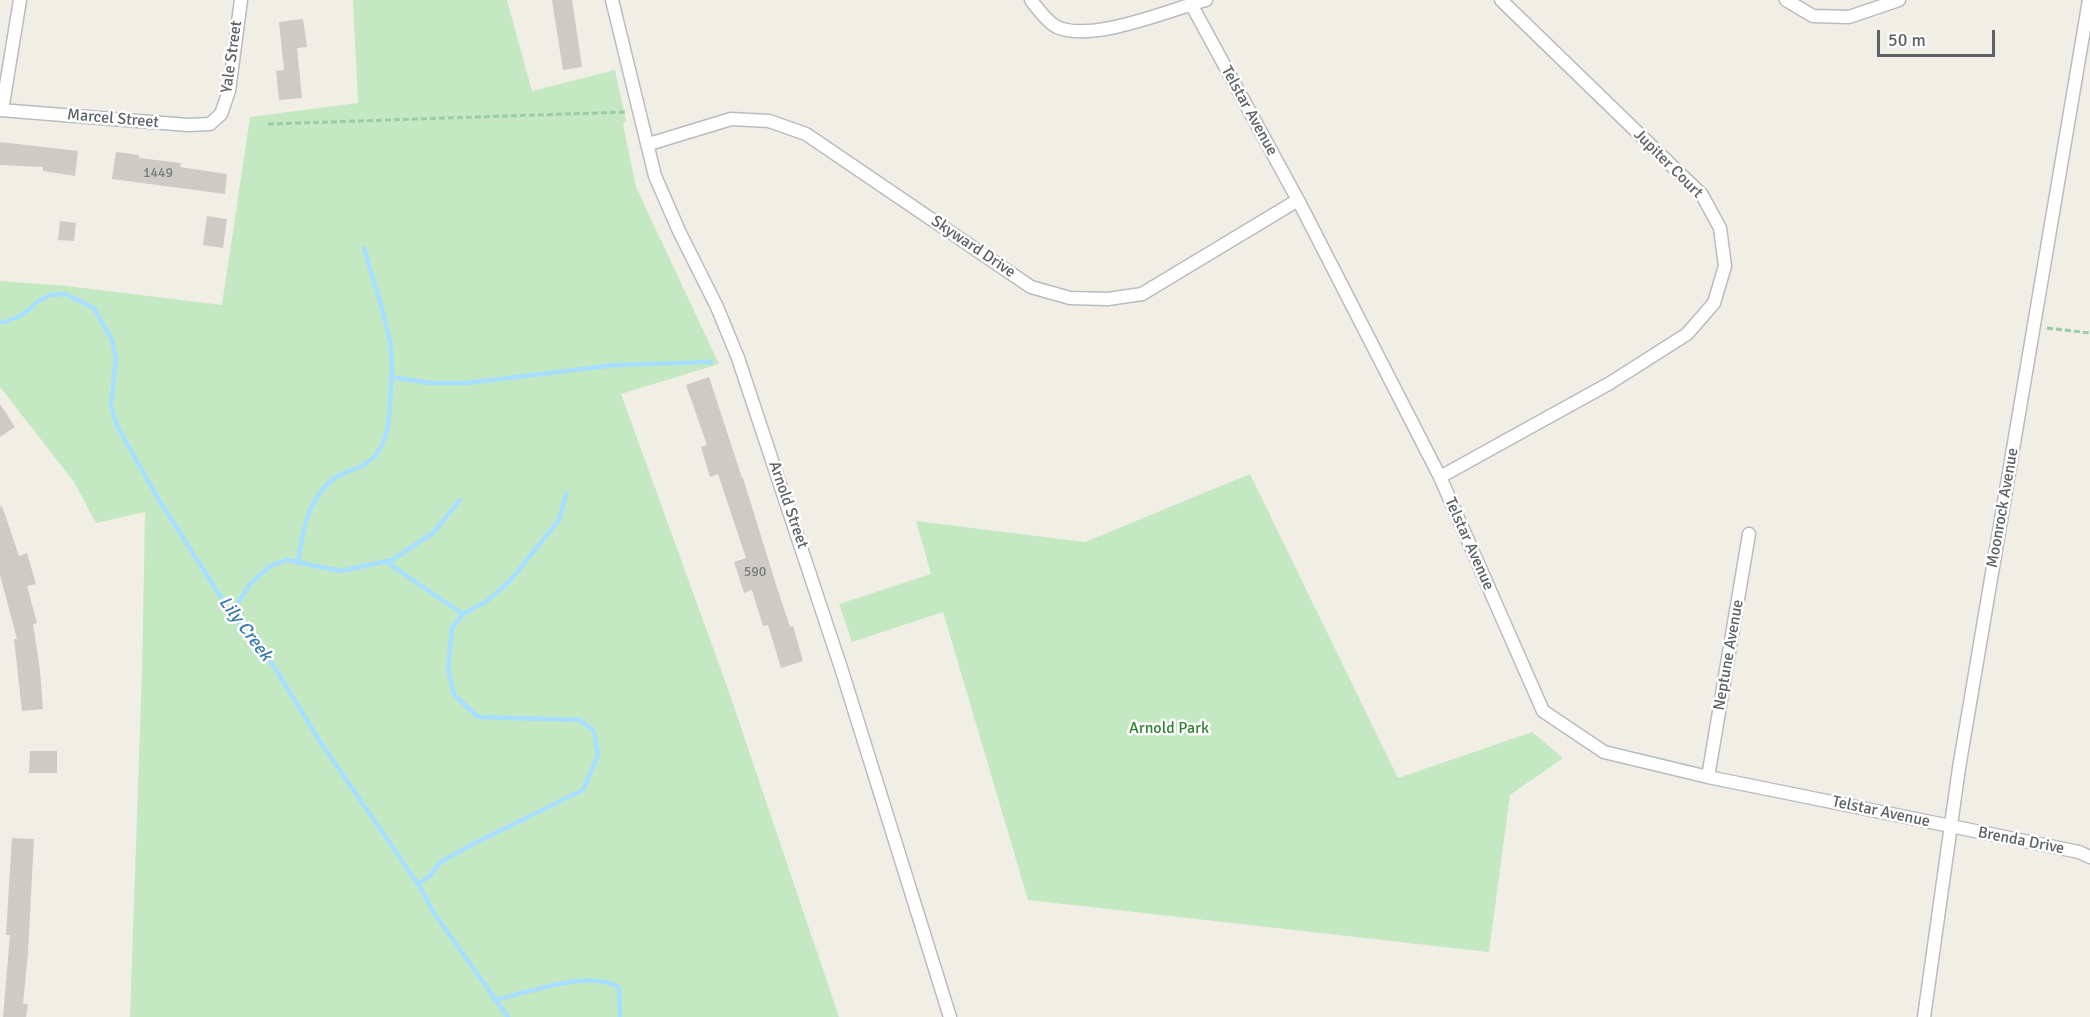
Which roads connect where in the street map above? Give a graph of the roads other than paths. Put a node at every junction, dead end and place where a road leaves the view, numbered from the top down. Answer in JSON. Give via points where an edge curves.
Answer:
{"nodes":[{"id":1,"x":20,"y":0,"type":"edge"},
{"id":2,"x":241,"y":0,"type":"edge"},
{"id":3,"x":612,"y":0,"type":"edge"},
{"id":4,"x":1031,"y":0,"type":"edge"},
{"id":5,"x":1206,"y":0,"type":"edge"},
{"id":6,"x":1501,"y":0,"type":"edge"},
{"id":7,"x":1786,"y":0,"type":"edge"},
{"id":8,"x":1899,"y":0,"type":"edge"},
{"id":9,"x":2090,"y":0,"type":"edge"},
{"id":10,"x":1191,"y":2,"type":"edge"},
{"id":11,"x":1,"y":110,"type":"edge"},
{"id":12,"x":221,"y":114,"type":"joint"},
{"id":13,"x":649,"y":144,"type":"junction"},
{"id":14,"x":1298,"y":200,"type":"junction"},
{"id":15,"x":1440,"y":477,"type":"junction"},
{"id":16,"x":1749,"y":534,"type":"dead end"},
{"id":17,"x":1708,"y":777,"type":"junction"},
{"id":18,"x":1951,"y":827,"type":"junction"},
{"id":19,"x":2090,"y":857,"type":"edge"},
{"id":20,"x":950,"y":1017,"type":"edge"},
{"id":21,"x":1924,"y":1017,"type":"edge"}],
"edges":[{"from":1,"to":11,"type":"street"},
{"from":2,"to":12,"type":"street","name":"Yale Street","via":[[229,91]]},
{"from":3,"to":13,"type":"street","name":"Arnold Street"},
{"from":4,"to":10,"type":"street","via":[[1056,27],[1082,32],[1113,28]]},
{"from":5,"to":10,"type":"street"},
{"from":6,"to":15,"type":"street","name":"Jupiter Court","via":[[1702,195],[1720,228],[1725,266],[1714,303],[1687,334],[1610,383]]},
{"from":7,"to":8,"type":"street","via":[[1814,16],[1849,17]]},
{"from":9,"to":18,"type":"street","name":"Moonrock Avenue"},
{"from":10,"to":14,"type":"street","name":"Telstar Avenue"},
{"from":11,"to":12,"type":"street","name":"Marcel Street","via":[[203,126]]},
{"from":13,"to":14,"type":"street","name":"Skyward Drive","via":[[731,119],[769,121],[788,127],[806,134],[1031,286],[1070,298],[1108,299],[1142,294]]},
{"from":13,"to":20,"type":"street","name":"Arnold Street","via":[[655,176],[738,358],[839,660]]},
{"from":14,"to":15,"type":"street","name":"Telstar Avenue"},
{"from":15,"to":17,"type":"street","name":"Telstar Avenue","via":[[1543,711],[1604,752]]},
{"from":16,"to":17,"type":"street","name":"Neptune Avenue"},
{"from":17,"to":18,"type":"street","name":"Telstar Avenue"},
{"from":18,"to":19,"type":"street","name":"Brenda Drive"},
{"from":18,"to":21,"type":"street","name":"Moonrock Avenue"}]}
